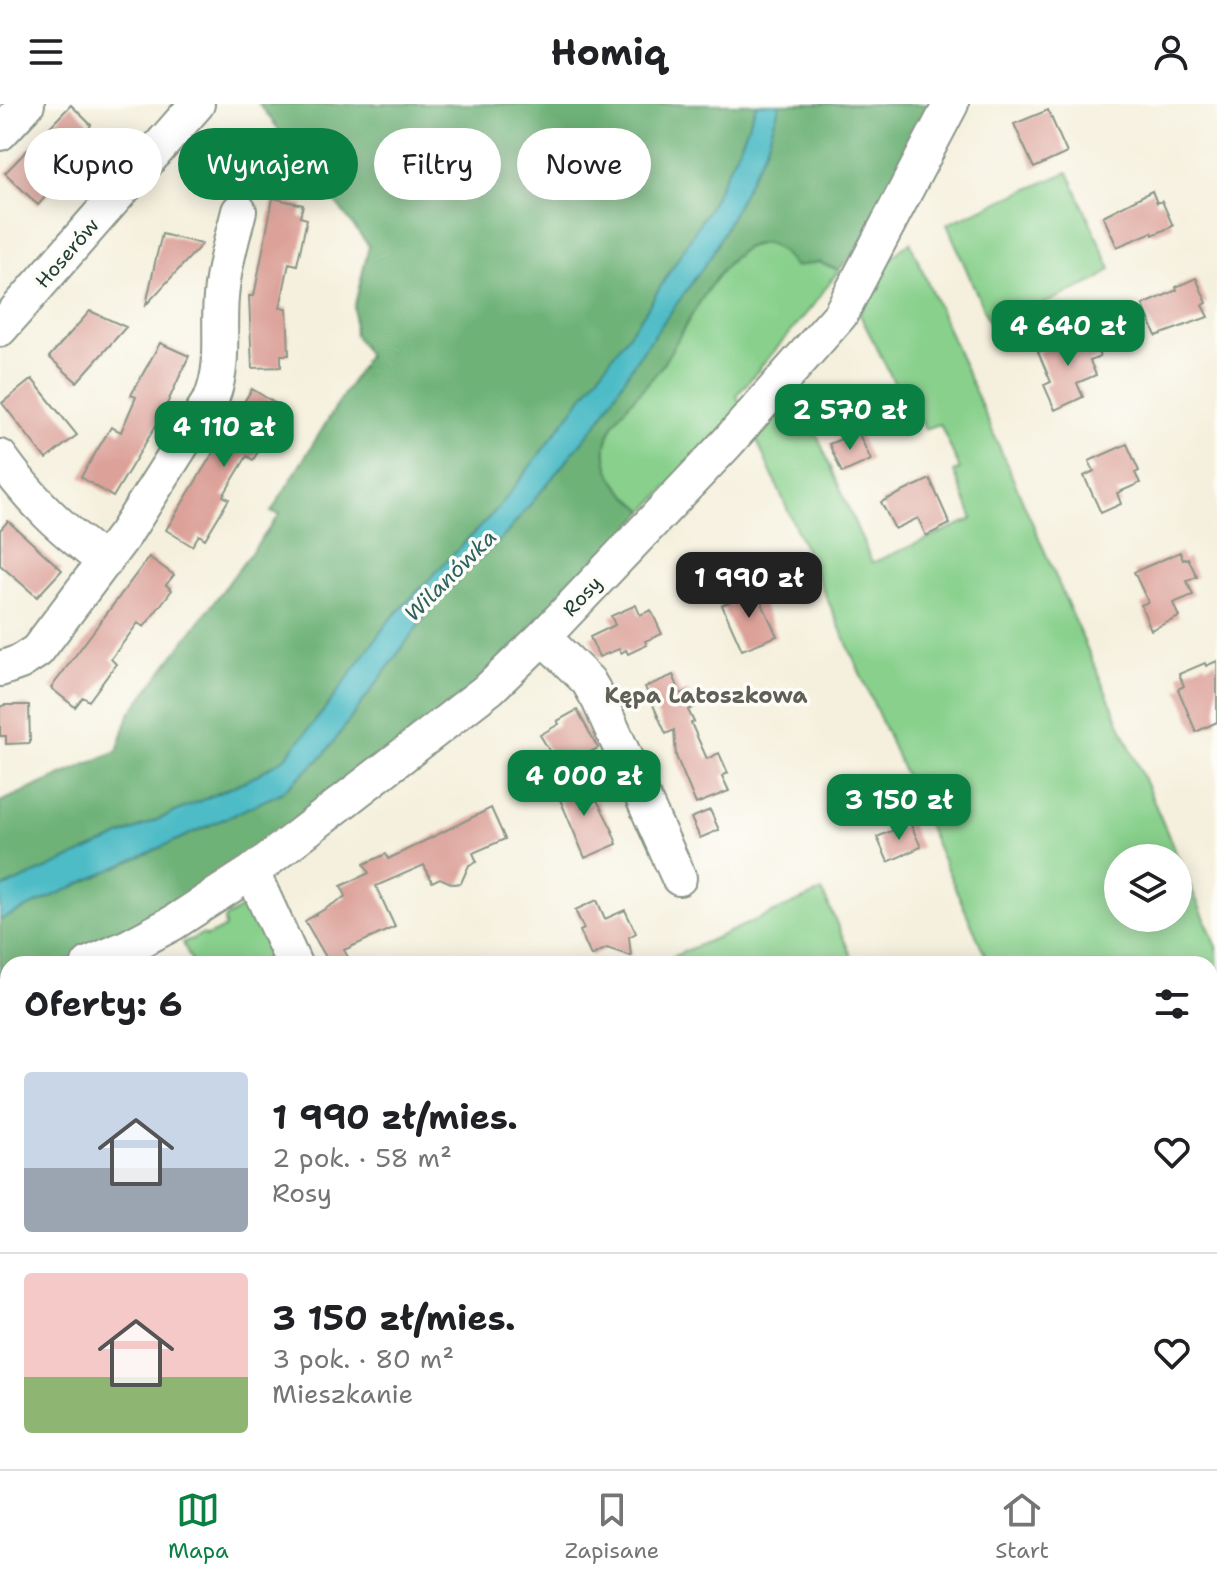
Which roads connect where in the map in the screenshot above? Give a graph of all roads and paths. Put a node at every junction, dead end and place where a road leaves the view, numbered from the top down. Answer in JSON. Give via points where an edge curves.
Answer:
{"nodes":[{"id":1,"x":27,"y":104,"type":"edge"},
{"id":2,"x":197,"y":104,"type":"edge"},
{"id":3,"x":951,"y":104,"type":"edge"},
{"id":4,"x":0,"y":133,"type":"edge"},
{"id":5,"x":239,"y":211,"type":"dead end"},
{"id":6,"x":0,"y":329,"type":"edge"},
{"id":7,"x":0,"y":457,"type":"edge"},
{"id":8,"x":105,"y":562,"type":"junction"},
{"id":9,"x":543,"y":637,"type":"junction"},
{"id":10,"x":0,"y":669,"type":"edge"},
{"id":11,"x":252,"y":872,"type":"junction"},
{"id":12,"x":679,"y":878,"type":"dead end"},
{"id":13,"x":107,"y":956,"type":"edge"},
{"id":14,"x":290,"y":956,"type":"edge"}],
"edges":[{"from":1,"to":4,"type":"street"},
{"from":2,"to":6,"type":"street","name":"Hoserów"},
{"from":3,"to":9,"type":"street","name":"Rosy","via":[[840,315]]},
{"from":5,"to":8,"type":"street","via":[[221,298],[222,360],[216,387]]},
{"from":7,"to":8,"type":"street","via":[[55,523]]},
{"from":8,"to":10,"type":"street","via":[[37,651]]},
{"from":9,"to":11,"type":"street","name":"Rosy","via":[[490,688]]},
{"from":9,"to":12,"type":"street","via":[[588,681],[599,700]]},
{"from":11,"to":13,"type":"street","name":"Rosy","via":[[173,923]]},
{"from":11,"to":14,"type":"street"}]}
